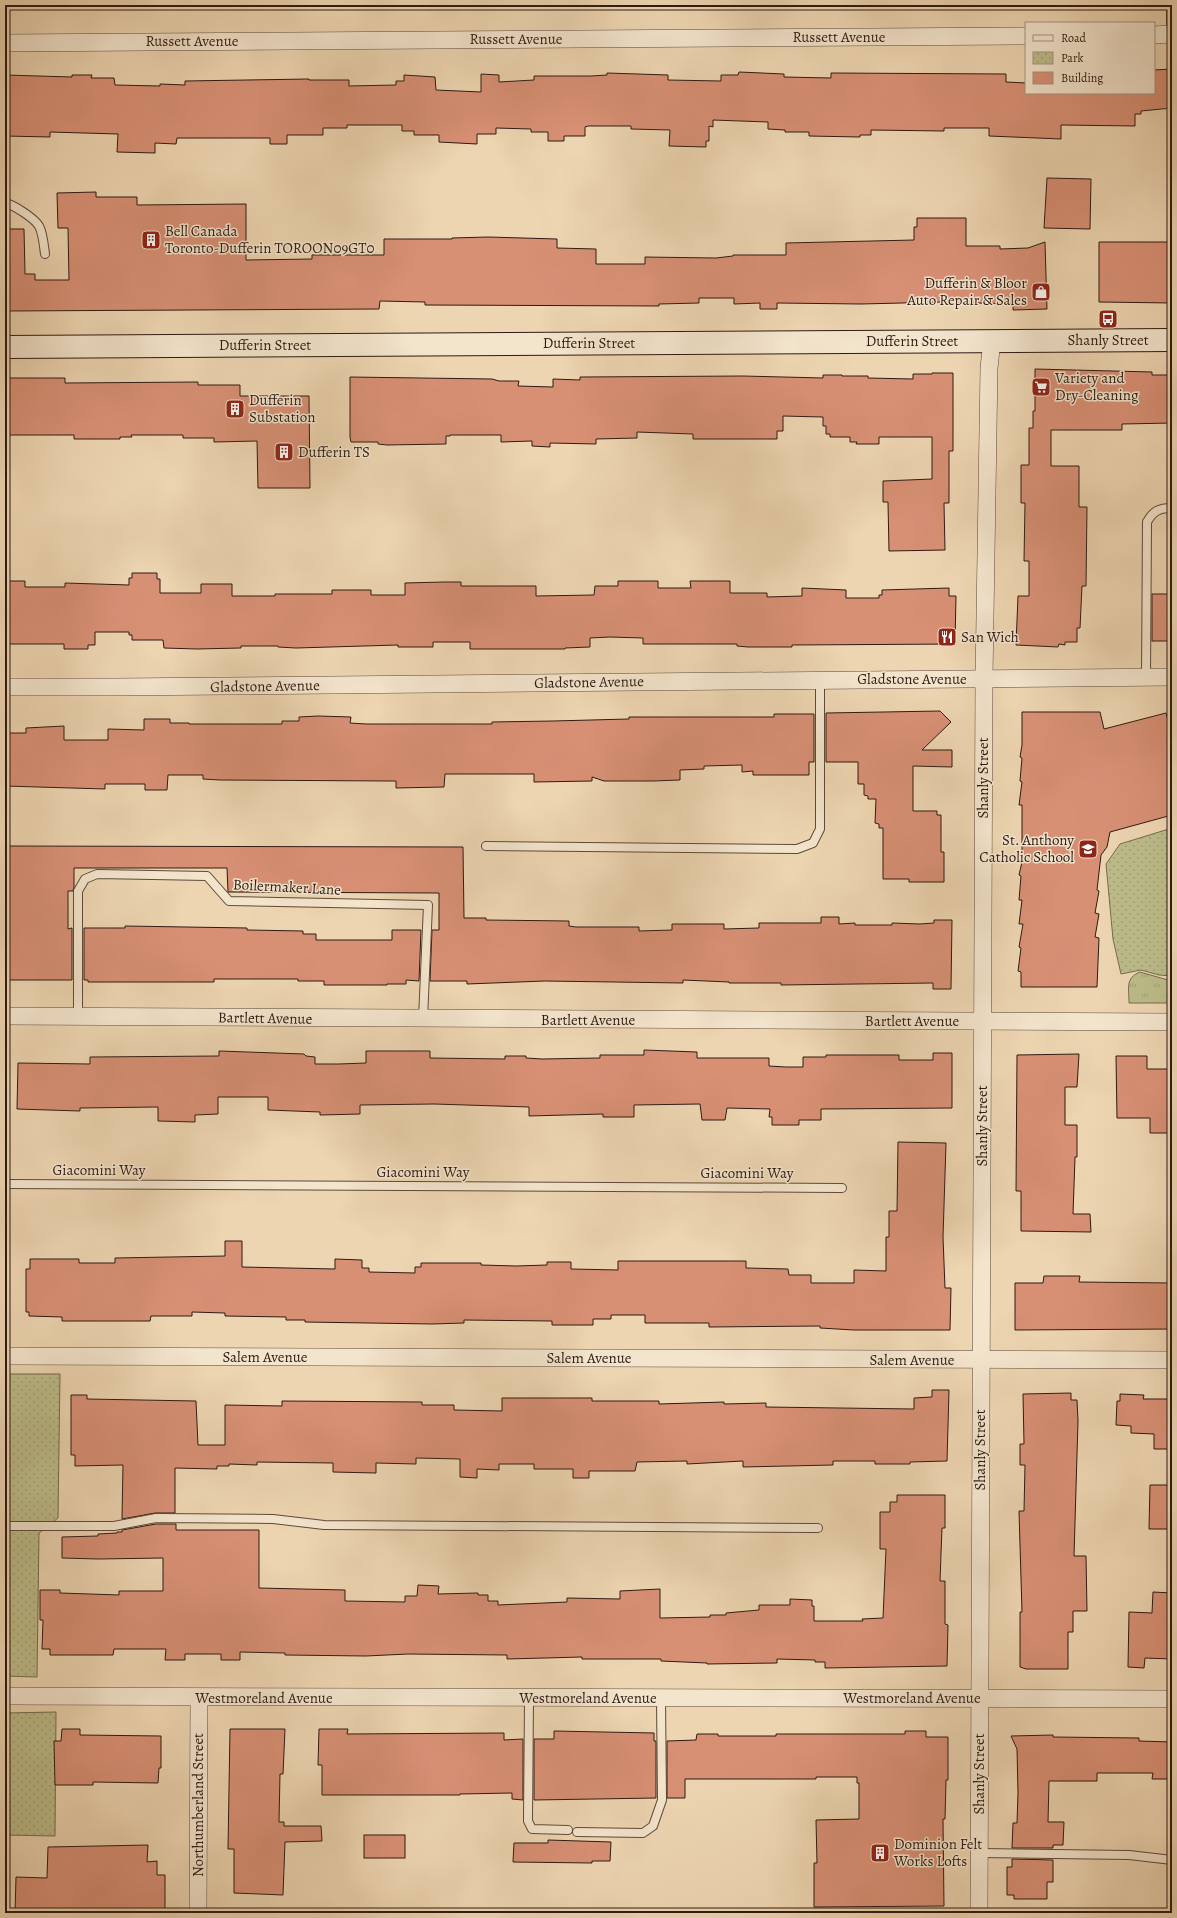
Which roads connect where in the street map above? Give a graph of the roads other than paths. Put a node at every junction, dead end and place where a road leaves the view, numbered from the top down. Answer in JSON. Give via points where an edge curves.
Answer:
{"nodes":[{"id":1,"x":1171,"y":5,"type":"edge"},
{"id":2,"x":1166,"y":34,"type":"edge"},
{"id":3,"x":1025,"y":36,"type":"edge"},
{"id":4,"x":5,"y":42,"type":"edge"},
{"id":5,"x":5,"y":203,"type":"edge"},
{"id":6,"x":46,"y":254,"type":"dead end"},
{"id":7,"x":992,"y":340,"type":"junction"},
{"id":8,"x":1172,"y":340,"type":"edge"},
{"id":9,"x":5,"y":347,"type":"edge"},
{"id":10,"x":1172,"y":508,"type":"edge"},
{"id":11,"x":1146,"y":677,"type":"junction"},
{"id":12,"x":1172,"y":677,"type":"edge"},
{"id":13,"x":820,"y":679,"type":"junction"},
{"id":14,"x":984,"y":679,"type":"junction"},
{"id":15,"x":5,"y":687,"type":"edge"},
{"id":16,"x":486,"y":846,"type":"dead end"},
{"id":17,"x":5,"y":1016,"type":"edge"},
{"id":18,"x":78,"y":1016,"type":"junction"},
{"id":19,"x":423,"y":1019,"type":"junction"},
{"id":20,"x":982,"y":1020,"type":"junction"},
{"id":21,"x":1172,"y":1022,"type":"edge"},
{"id":22,"x":5,"y":1184,"type":"edge"},
{"id":23,"x":842,"y":1188,"type":"dead end"},
{"id":24,"x":5,"y":1356,"type":"edge"},
{"id":25,"x":981,"y":1360,"type":"junction"},
{"id":26,"x":1172,"y":1360,"type":"edge"},
{"id":27,"x":5,"y":1526,"type":"edge"},
{"id":28,"x":818,"y":1528,"type":"dead end"},
{"id":29,"x":5,"y":1696,"type":"edge"},
{"id":30,"x":199,"y":1698,"type":"junction"},
{"id":31,"x":530,"y":1698,"type":"junction"},
{"id":32,"x":662,"y":1698,"type":"junction"},
{"id":33,"x":979,"y":1698,"type":"junction"},
{"id":34,"x":1172,"y":1699,"type":"edge"},
{"id":35,"x":568,"y":1830,"type":"dead end"},
{"id":36,"x":577,"y":1832,"type":"dead end"},
{"id":37,"x":978,"y":1853,"type":"junction"},
{"id":38,"x":1172,"y":1860,"type":"edge"},
{"id":39,"x":198,"y":1913,"type":"edge"},
{"id":40,"x":979,"y":1913,"type":"edge"}],
"edges":[{"from":1,"to":2,"type":"lane"},
{"from":3,"to":4,"type":"street","name":"Russett Avenue"},
{"from":5,"to":6,"type":"lane","via":[[16,208],[39,226]]},
{"from":7,"to":8,"type":"main road","name":"Dufferin Street"},
{"from":7,"to":9,"type":"main road","name":"Dufferin Street"},
{"from":7,"to":14,"type":"street","name":"Shanly Street","via":[[989,368]]},
{"from":10,"to":11,"type":"lane","via":[[1161,508],[1151,514],[1146,522]]},
{"from":11,"to":12,"type":"street","name":"Gladstone Avenue"},
{"from":11,"to":14,"type":"street","name":"Gladstone Avenue"},
{"from":13,"to":14,"type":"street","name":"Gladstone Avenue"},
{"from":13,"to":15,"type":"street","name":"Gladstone Avenue"},
{"from":13,"to":16,"type":"lane","via":[[820,829],[814,843],[797,849]]},
{"from":14,"to":20,"type":"street","name":"Shanly Street"},
{"from":17,"to":18,"type":"street","name":"Bartlett Avenue"},
{"from":18,"to":19,"type":"street","name":"Bartlett Avenue"},
{"from":18,"to":19,"type":"lane","name":"Boilermaker Lane","via":[[78,891],[85,878],[97,874],[207,876],[229,901],[428,906]]},
{"from":19,"to":20,"type":"street","name":"Bartlett Avenue"},
{"from":20,"to":21,"type":"street","name":"Bartlett Avenue"},
{"from":20,"to":25,"type":"street","name":"Shanly Street"},
{"from":22,"to":23,"type":"lane","name":"Giacomini Way"},
{"from":24,"to":25,"type":"street","name":"Salem Avenue"},
{"from":25,"to":26,"type":"street","name":"Salem Avenue"},
{"from":25,"to":33,"type":"street","name":"Shanly Street"},
{"from":27,"to":28,"type":"lane","via":[[114,1526],[163,1518],[273,1519],[324,1525]]},
{"from":29,"to":30,"type":"street","name":"Westmoreland Avenue"},
{"from":30,"to":31,"type":"street","name":"Westmoreland Avenue"},
{"from":30,"to":39,"type":"street","name":"Northumberland Street"},
{"from":31,"to":32,"type":"street","name":"Westmoreland Avenue"},
{"from":31,"to":35,"type":"lane","via":[[528,1821],[532,1829]]},
{"from":32,"to":33,"type":"street","name":"Westmoreland Avenue"},
{"from":32,"to":36,"type":"lane","via":[[662,1800],[653,1826],[643,1833]]},
{"from":33,"to":34,"type":"street","name":"Westmoreland Avenue"},
{"from":33,"to":37,"type":"street","name":"Shanly Street"},
{"from":37,"to":38,"type":"lane","via":[[1129,1855]]},
{"from":37,"to":40,"type":"street","name":"Shanly Street"}]}
